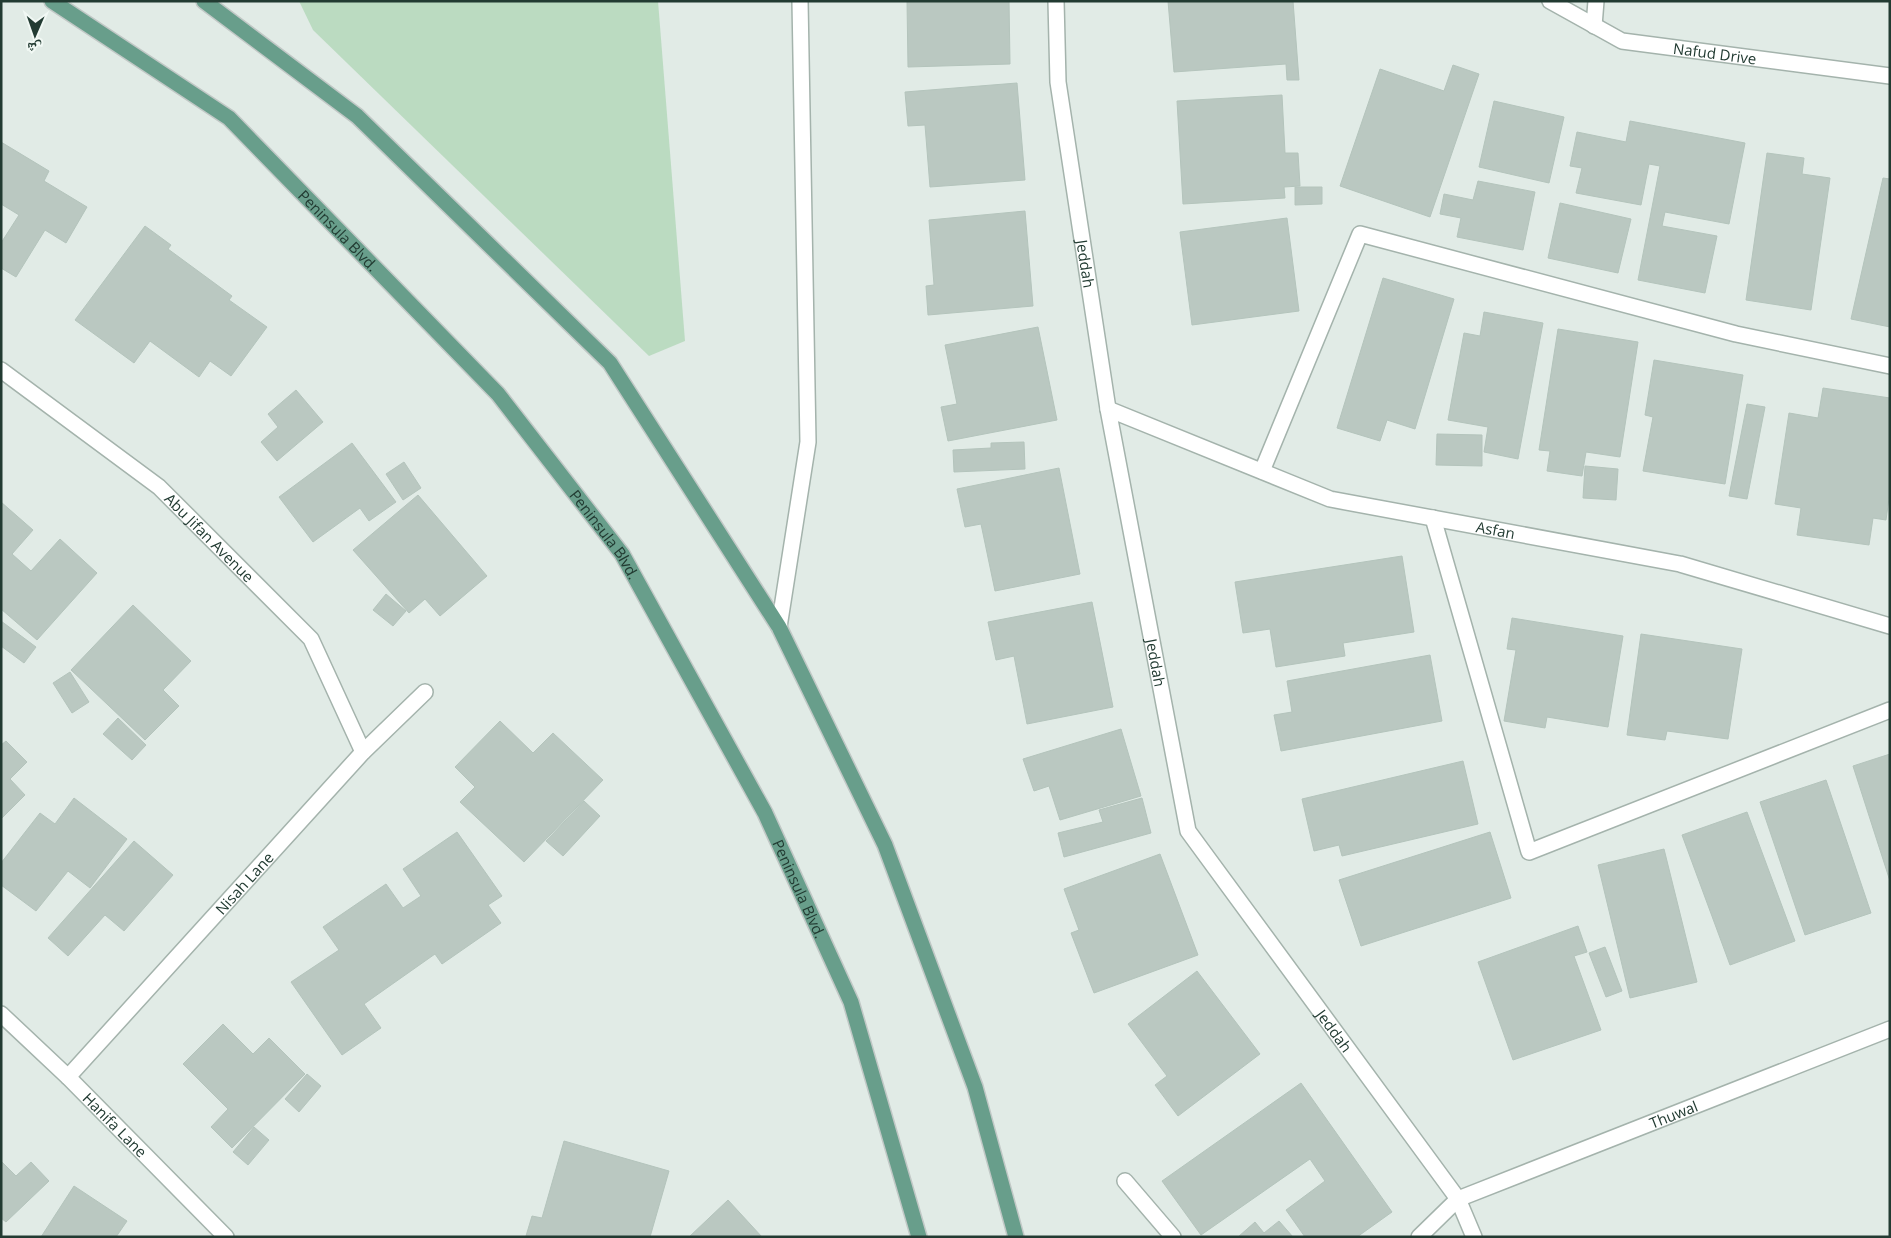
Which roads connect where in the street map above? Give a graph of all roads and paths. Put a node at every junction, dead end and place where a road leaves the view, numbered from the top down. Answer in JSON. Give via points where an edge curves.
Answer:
{"nodes":[{"id":1,"x":52,"y":1,"type":"edge"},
{"id":2,"x":204,"y":1,"type":"edge"},
{"id":3,"x":800,"y":1,"type":"edge"},
{"id":4,"x":1056,"y":1,"type":"edge"},
{"id":5,"x":1550,"y":1,"type":"edge"},
{"id":6,"x":1596,"y":1,"type":"edge"},
{"id":7,"x":1594,"y":26,"type":"junction"},
{"id":8,"x":1890,"y":76,"type":"edge"},
{"id":9,"x":1890,"y":366,"type":"edge"},
{"id":10,"x":1,"y":370,"type":"edge"},
{"id":11,"x":1108,"y":410,"type":"junction"},
{"id":12,"x":1262,"y":471,"type":"junction"},
{"id":13,"x":1433,"y":518,"type":"junction"},
{"id":14,"x":1890,"y":626,"type":"edge"},
{"id":15,"x":779,"y":627,"type":"junction"},
{"id":16,"x":425,"y":692,"type":"dead end"},
{"id":17,"x":1890,"y":710,"type":"edge"},
{"id":18,"x":363,"y":752,"type":"junction"},
{"id":19,"x":1,"y":1014,"type":"edge"},
{"id":20,"x":1890,"y":1029,"type":"edge"},
{"id":21,"x":68,"y":1077,"type":"junction"},
{"id":22,"x":1125,"y":1181,"type":"dead end"},
{"id":23,"x":1458,"y":1199,"type":"junction"},
{"id":24,"x":226,"y":1237,"type":"edge"},
{"id":25,"x":918,"y":1237,"type":"edge"},
{"id":26,"x":1016,"y":1237,"type":"edge"},
{"id":27,"x":1173,"y":1237,"type":"edge"},
{"id":28,"x":1419,"y":1237,"type":"edge"},
{"id":29,"x":1474,"y":1237,"type":"edge"}],
"edges":[{"from":1,"to":25,"type":"main road","name":"Peninsula Blvd.","via":[[229,118],[498,394],[622,554],[765,813],[851,1002]]},
{"from":2,"to":15,"type":"main road","via":[[357,116],[610,363]]},
{"from":3,"to":15,"type":"street","via":[[808,442]]},
{"from":4,"to":11,"type":"street","name":"Jeddah","via":[[1058,82]]},
{"from":5,"to":7,"type":"street","name":"Nafud Drive"},
{"from":6,"to":7,"type":"street"},
{"from":7,"to":8,"type":"street","name":"Nafud Drive","via":[[1622,41]]},
{"from":9,"to":12,"type":"street","via":[[1736,334],[1360,234]]},
{"from":10,"to":18,"type":"street","name":"Abu Jifan Avenue","via":[[159,486],[312,639]]},
{"from":11,"to":12,"type":"street","name":"Asfan"},
{"from":11,"to":23,"type":"street","name":"Jeddah","via":[[1188,831]]},
{"from":12,"to":13,"type":"street","name":"Asfan","via":[[1330,499]]},
{"from":13,"to":14,"type":"street","name":"Asfan","via":[[1680,564]]},
{"from":13,"to":17,"type":"street","via":[[1529,852]]},
{"from":15,"to":26,"type":"main road","via":[[885,845],[975,1087]]},
{"from":16,"to":18,"type":"street","name":"Nisah Lane"},
{"from":18,"to":21,"type":"street","name":"Nisah Lane"},
{"from":19,"to":21,"type":"street","name":"Hanifa Lane"},
{"from":20,"to":23,"type":"street","name":"Thuwal"},
{"from":21,"to":24,"type":"street","name":"Hanifa Lane"},
{"from":22,"to":27,"type":"street"},
{"from":23,"to":28,"type":"street"},
{"from":23,"to":29,"type":"street","name":"Jeddah"}]}
